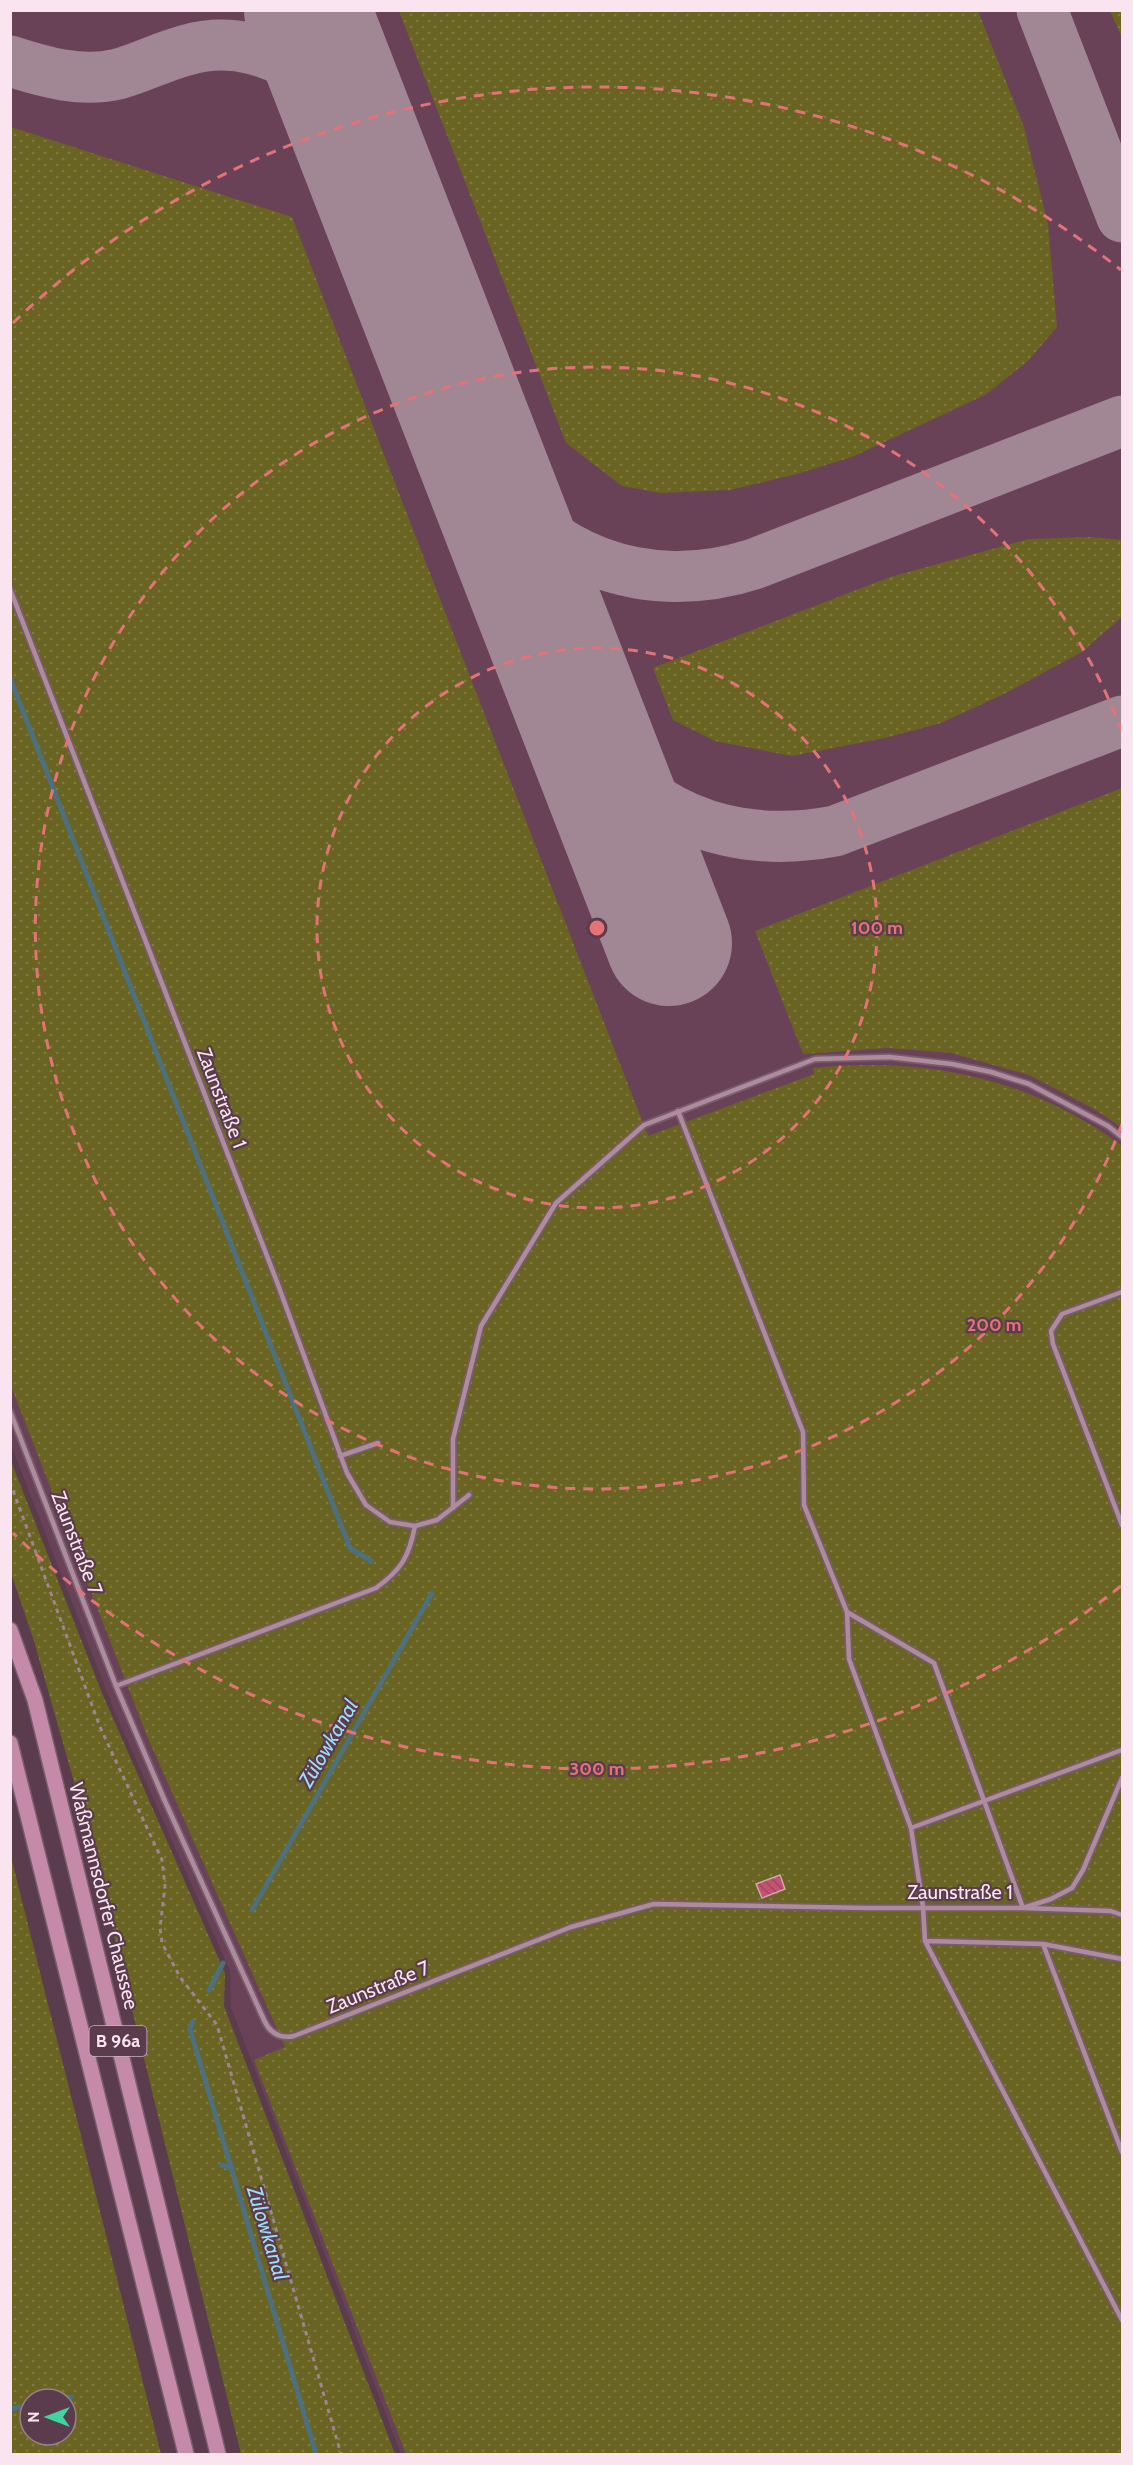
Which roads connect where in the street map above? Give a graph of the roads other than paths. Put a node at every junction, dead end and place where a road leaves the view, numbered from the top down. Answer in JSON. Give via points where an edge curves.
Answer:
{"nodes":[{"id":1,"x":10,"y":589,"type":"edge"},
{"id":2,"x":678,"y":1111,"type":"junction"},
{"id":3,"x":1122,"y":1137,"type":"edge"},
{"id":4,"x":1122,"y":1292,"type":"edge"},
{"id":5,"x":10,"y":1411,"type":"edge"},
{"id":6,"x":378,"y":1443,"type":"dead end"},
{"id":7,"x":340,"y":1456,"type":"junction"},
{"id":8,"x":469,"y":1495,"type":"dead end"},
{"id":9,"x":453,"y":1508,"type":"junction"},
{"id":10,"x":1122,"y":1525,"type":"edge"},
{"id":11,"x":416,"y":1526,"type":"junction"},
{"id":12,"x":847,"y":1612,"type":"junction"},
{"id":13,"x":10,"y":1630,"type":"edge"},
{"id":14,"x":116,"y":1686,"type":"junction"},
{"id":15,"x":10,"y":1743,"type":"edge"},
{"id":16,"x":1122,"y":1750,"type":"edge"},
{"id":17,"x":1122,"y":1778,"type":"edge"},
{"id":18,"x":984,"y":1801,"type":"junction"},
{"id":19,"x":911,"y":1828,"type":"junction"},
{"id":20,"x":923,"y":1907,"type":"junction"},
{"id":21,"x":867,"y":1908,"type":"joint"},
{"id":22,"x":1023,"y":1908,"type":"junction"},
{"id":23,"x":1122,"y":1915,"type":"edge"},
{"id":24,"x":925,"y":1941,"type":"junction"},
{"id":25,"x":1043,"y":1944,"type":"junction"},
{"id":26,"x":1122,"y":1959,"type":"edge"},
{"id":27,"x":1122,"y":2152,"type":"edge"},
{"id":28,"x":1122,"y":2320,"type":"edge"},
{"id":29,"x":186,"y":2454,"type":"edge"},
{"id":30,"x":218,"y":2454,"type":"edge"}],
"edges":[{"from":1,"to":7,"type":"lane","name":"Zaunstraße 1"},
{"from":2,"to":3,"type":"lane","via":[[815,1059],[889,1057],[952,1064],[1029,1084]]},
{"from":2,"to":9,"type":"lane","via":[[644,1125],[556,1203],[481,1326],[453,1438]]},
{"from":2,"to":12,"type":"lane","via":[[802,1432],[804,1505]]},
{"from":4,"to":10,"type":"lane","via":[[1062,1314],[1051,1331]]},
{"from":5,"to":14,"type":"lane","name":"Zaunstraße 7"},
{"from":6,"to":7,"type":"lane"},
{"from":7,"to":11,"type":"lane","name":"Zaunstraße 1","via":[[366,1505],[390,1522]]},
{"from":8,"to":9,"type":"lane"},
{"from":9,"to":11,"type":"lane","via":[[437,1520]]},
{"from":11,"to":14,"type":"lane","via":[[410,1550],[390,1577],[376,1588]]},
{"from":12,"to":18,"type":"lane","via":[[934,1663]]},
{"from":12,"to":19,"type":"lane","via":[[849,1659]]},
{"from":13,"to":30,"type":"main road","name":"Waßmannsdorfer Chaussee","number":"B 96a","via":[[35,1700]]},
{"from":14,"to":21,"type":"lane","name":"Zaunstraße 7","via":[[264,2020],[278,2036],[294,2036],[571,1927],[654,1904]]},
{"from":15,"to":29,"type":"main road","number":"B 96a"},
{"from":16,"to":18,"type":"lane"},
{"from":17,"to":22,"type":"lane","name":"Zaunstraße 1","via":[[1072,1888]]},
{"from":18,"to":19,"type":"lane"},
{"from":18,"to":22,"type":"lane"},
{"from":19,"to":20,"type":"lane"},
{"from":20,"to":21,"type":"lane","name":"Zaunstraße 1"},
{"from":20,"to":22,"type":"lane","name":"Zaunstraße 1"},
{"from":20,"to":24,"type":"lane"},
{"from":22,"to":23,"type":"lane","via":[[1111,1911]]},
{"from":24,"to":25,"type":"lane"},
{"from":24,"to":28,"type":"lane"},
{"from":25,"to":26,"type":"lane"},
{"from":25,"to":27,"type":"lane"}]}
